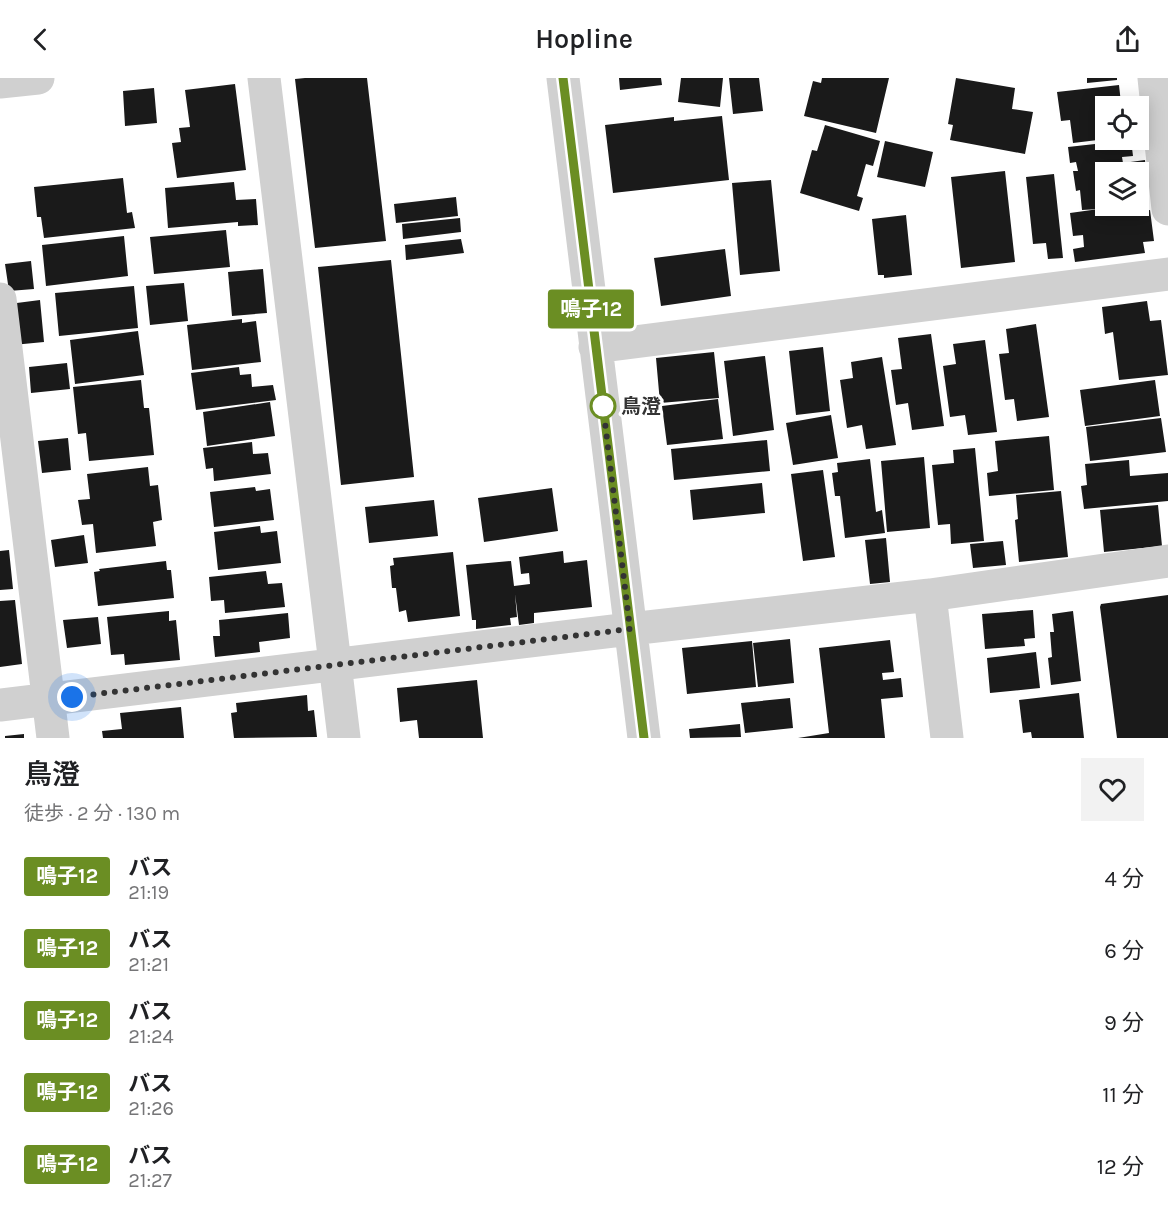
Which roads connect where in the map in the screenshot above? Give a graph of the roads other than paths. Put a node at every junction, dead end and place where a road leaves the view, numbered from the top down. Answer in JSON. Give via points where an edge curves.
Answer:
{"nodes":[{"id":1,"x":38,"y":78,"type":"edge"},
{"id":2,"x":264,"y":78,"type":"edge"},
{"id":3,"x":563,"y":78,"type":"edge"},
{"id":4,"x":1154,"y":78,"type":"edge"},
{"id":5,"x":0,"y":82,"type":"edge"},
{"id":6,"x":1168,"y":208,"type":"edge"},
{"id":7,"x":1168,"y":274,"type":"edge"},
{"id":8,"x":0,"y":298,"type":"edge"},
{"id":9,"x":595,"y":347,"type":"junction"},
{"id":10,"x":1168,"y":561,"type":"edge"},
{"id":11,"x":930,"y":595,"type":"junction"},
{"id":12,"x":630,"y":629,"type":"junction"},
{"id":13,"x":334,"y":666,"type":"junction"},
{"id":14,"x":48,"y":700,"type":"junction"},
{"id":15,"x":0,"y":705,"type":"edge"},
{"id":16,"x":53,"y":738,"type":"edge"},
{"id":17,"x":344,"y":738,"type":"edge"},
{"id":18,"x":644,"y":738,"type":"edge"},
{"id":19,"x":947,"y":738,"type":"edge"}],
"edges":[{"from":1,"to":5,"type":"street"},
{"from":2,"to":13,"type":"street"},
{"from":3,"to":9,"type":"street"},
{"from":4,"to":6,"type":"street"},
{"from":7,"to":9,"type":"street"},
{"from":8,"to":14,"type":"street"},
{"from":9,"to":12,"type":"street"},
{"from":10,"to":11,"type":"street"},
{"from":11,"to":12,"type":"street"},
{"from":11,"to":19,"type":"street"},
{"from":12,"to":13,"type":"street"},
{"from":12,"to":18,"type":"street"},
{"from":13,"to":14,"type":"street"},
{"from":13,"to":17,"type":"street"},
{"from":14,"to":15,"type":"street"},
{"from":14,"to":16,"type":"street"}]}
